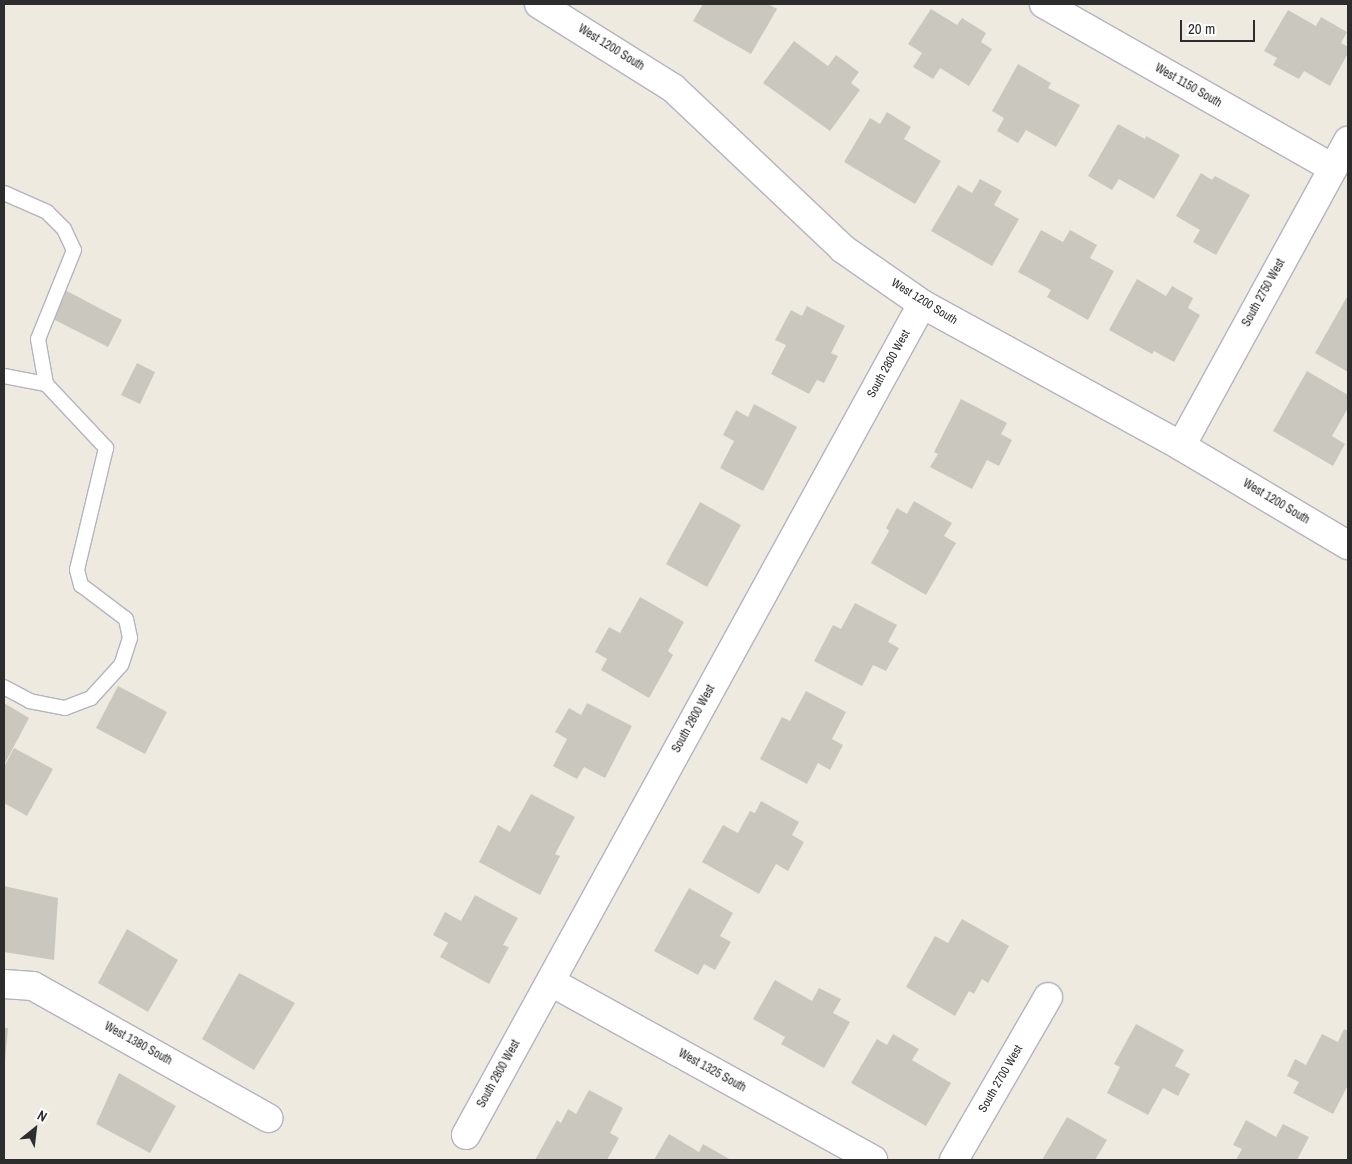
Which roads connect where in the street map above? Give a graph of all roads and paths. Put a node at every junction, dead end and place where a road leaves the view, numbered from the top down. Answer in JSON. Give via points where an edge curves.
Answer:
{"nodes":[{"id":1,"x":539,"y":4,"type":"edge"},
{"id":2,"x":1044,"y":4,"type":"edge"},
{"id":3,"x":1348,"y":140,"type":"edge"},
{"id":4,"x":1333,"y":168,"type":"junction"},
{"id":5,"x":4,"y":193,"type":"edge"},
{"id":6,"x":922,"y":304,"type":"junction"},
{"id":7,"x":4,"y":376,"type":"edge"},
{"id":8,"x":46,"y":384,"type":"junction"},
{"id":9,"x":1180,"y":446,"type":"junction"},
{"id":10,"x":1348,"y":545,"type":"edge"},
{"id":11,"x":4,"y":687,"type":"edge"},
{"id":12,"x":551,"y":982,"type":"junction"},
{"id":13,"x":4,"y":984,"type":"edge"},
{"id":14,"x":1048,"y":998,"type":"dead end"},
{"id":15,"x":268,"y":1118,"type":"dead end"},
{"id":16,"x":466,"y":1135,"type":"dead end"},
{"id":17,"x":873,"y":1160,"type":"edge"},
{"id":18,"x":954,"y":1160,"type":"edge"}],
"edges":[{"from":1,"to":6,"type":"street","name":"West 1200 South","via":[[673,88],[843,249]]},
{"from":2,"to":4,"type":"street","name":"West 1150 South"},
{"from":3,"to":4,"type":"street","name":"South 2750 West"},
{"from":4,"to":9,"type":"street","name":"South 2750 West"},
{"from":5,"to":8,"type":"lane","via":[[47,212],[64,229],[74,250],[38,340]]},
{"from":6,"to":9,"type":"street","name":"West 1200 South"},
{"from":6,"to":12,"type":"street","name":"South 2800 West"},
{"from":7,"to":8,"type":"lane"},
{"from":8,"to":11,"type":"lane","via":[[106,448],[77,570],[80,585],[126,620],[130,638],[121,665],[91,698],[65,708],[30,701]]},
{"from":9,"to":10,"type":"street","name":"West 1200 South"},
{"from":12,"to":16,"type":"street","name":"South 2800 West"},
{"from":12,"to":17,"type":"street","name":"West 1325 South"},
{"from":13,"to":15,"type":"street","name":"West 1380 South","via":[[33,986]]},
{"from":14,"to":18,"type":"street","name":"South 2700 West"}]}
